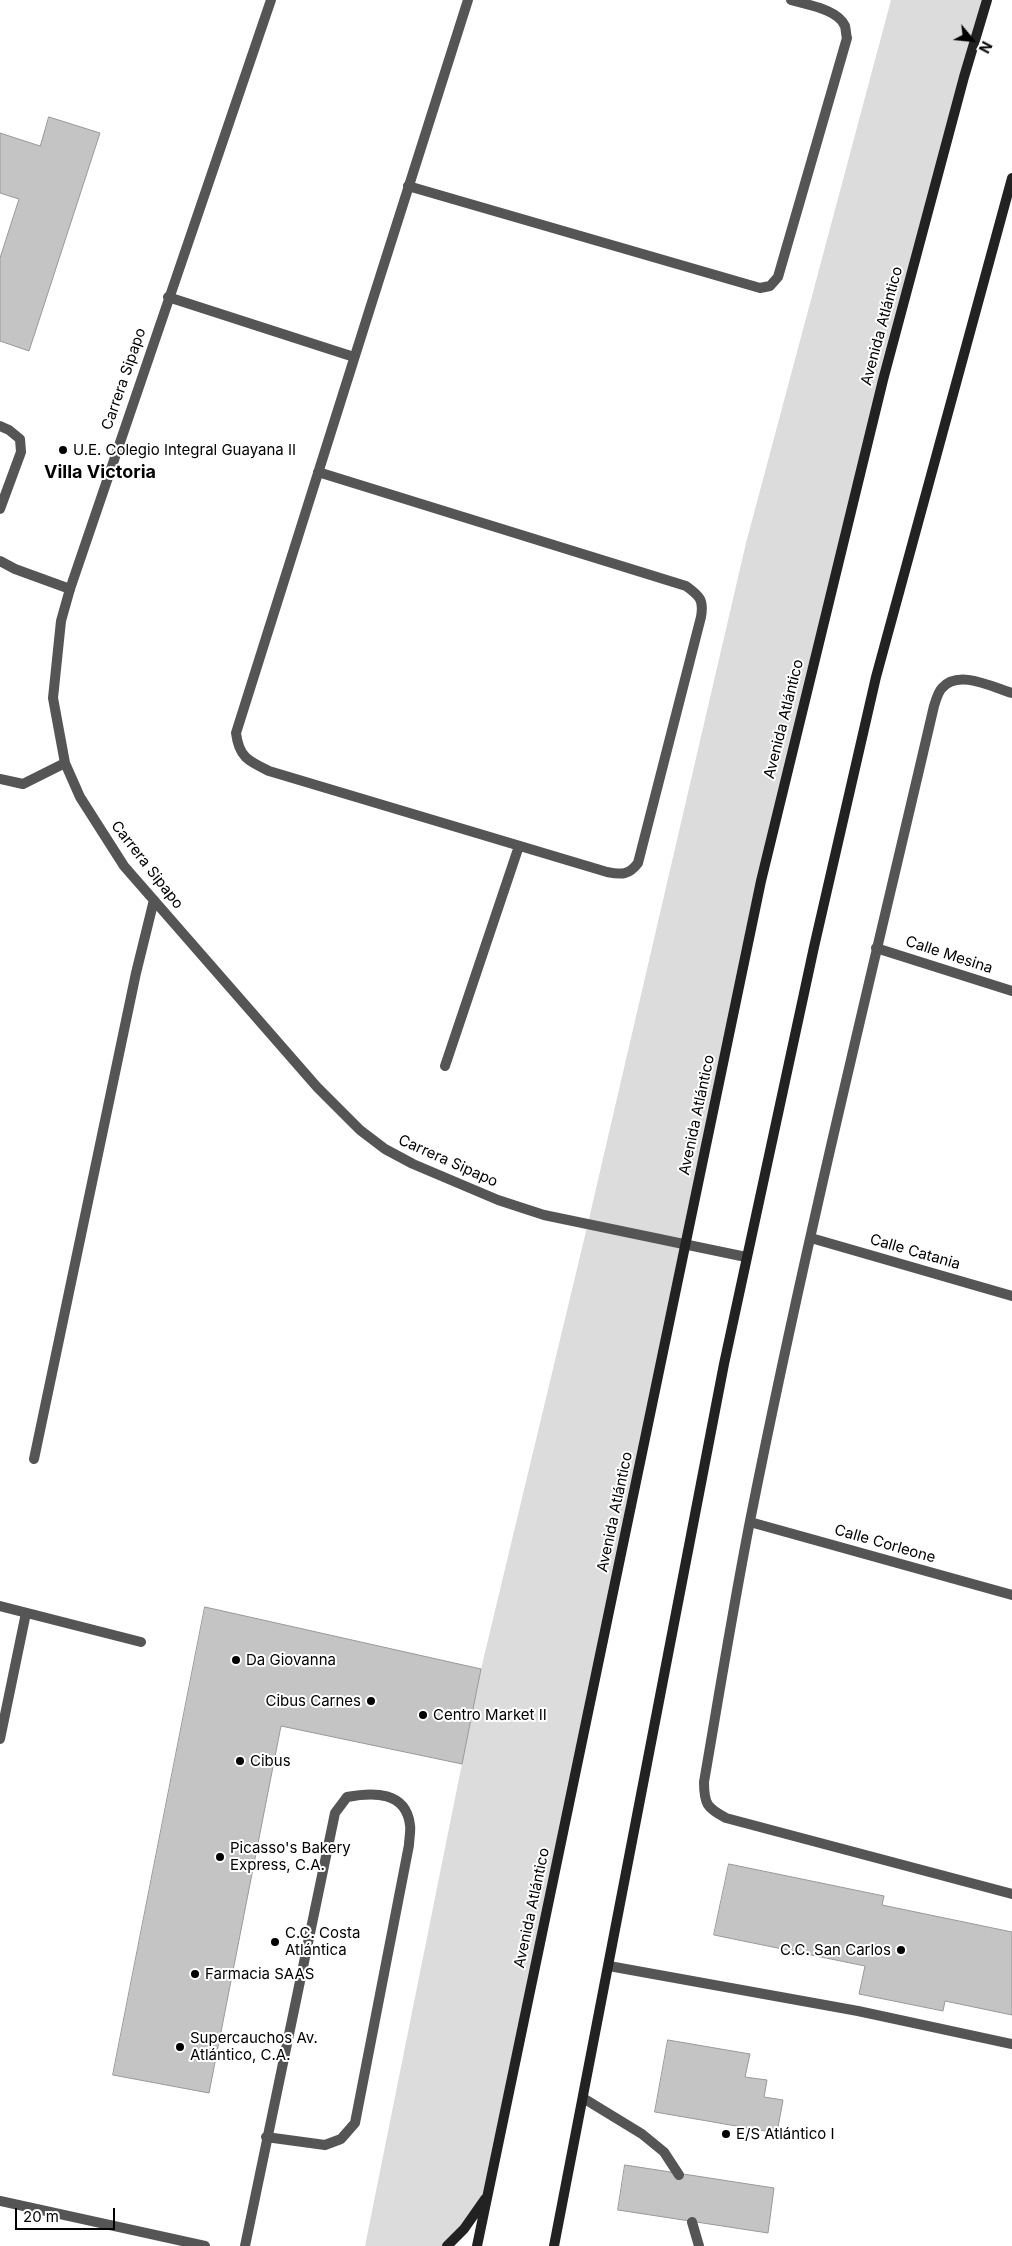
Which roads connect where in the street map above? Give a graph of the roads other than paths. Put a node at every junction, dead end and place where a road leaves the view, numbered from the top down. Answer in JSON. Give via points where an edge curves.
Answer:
{"nodes":[{"id":1,"x":271,"y":0,"type":"edge"},
{"id":2,"x":468,"y":0,"type":"edge"},
{"id":3,"x":792,"y":0,"type":"edge"},
{"id":4,"x":987,"y":0,"type":"edge"},
{"id":5,"x":1012,"y":178,"type":"edge"},
{"id":6,"x":408,"y":186,"type":"junction"},
{"id":7,"x":168,"y":297,"type":"junction"},
{"id":8,"x":354,"y":357,"type":"junction"},
{"id":9,"x":0,"y":426,"type":"edge"},
{"id":10,"x":318,"y":472,"type":"junction"},
{"id":11,"x":0,"y":508,"type":"edge"},
{"id":12,"x":0,"y":561,"type":"edge"},
{"id":13,"x":70,"y":589,"type":"junction"},
{"id":14,"x":1012,"y":693,"type":"edge"},
{"id":15,"x":65,"y":763,"type":"junction"},
{"id":16,"x":0,"y":779,"type":"edge"},
{"id":17,"x":519,"y":846,"type":"junction"},
{"id":18,"x":154,"y":900,"type":"junction"},
{"id":19,"x":876,"y":948,"type":"junction"},
{"id":20,"x":1012,"y":991,"type":"edge"},
{"id":21,"x":445,"y":1066,"type":"dead end"},
{"id":22,"x":811,"y":1238,"type":"junction"},
{"id":23,"x":686,"y":1244,"type":"junction"},
{"id":24,"x":746,"y":1257,"type":"junction"},
{"id":25,"x":1012,"y":1296,"type":"edge"},
{"id":26,"x":34,"y":1459,"type":"dead end"},
{"id":27,"x":750,"y":1522,"type":"junction"},
{"id":28,"x":1012,"y":1595,"type":"edge"},
{"id":29,"x":0,"y":1606,"type":"edge"},
{"id":30,"x":26,"y":1613,"type":"junction"},
{"id":31,"x":142,"y":1642,"type":"dead end"},
{"id":32,"x":0,"y":1739,"type":"edge"},
{"id":33,"x":1012,"y":1894,"type":"edge"},
{"id":34,"x":609,"y":1966,"type":"junction"},
{"id":35,"x":1012,"y":2044,"type":"edge"},
{"id":36,"x":583,"y":2098,"type":"junction"},
{"id":37,"x":266,"y":2137,"type":"junction"},
{"id":38,"x":680,"y":2175,"type":"dead end"},
{"id":39,"x":488,"y":2194,"type":"junction"},
{"id":40,"x":0,"y":2201,"type":"edge"},
{"id":41,"x":692,"y":2222,"type":"dead end"},
{"id":42,"x":199,"y":2245,"type":"edge"},
{"id":43,"x":245,"y":2246,"type":"edge"},
{"id":44,"x":447,"y":2246,"type":"edge"},
{"id":45,"x":477,"y":2246,"type":"edge"},
{"id":46,"x":554,"y":2246,"type":"edge"},
{"id":47,"x":699,"y":2246,"type":"edge"}],
"edges":[{"from":1,"to":7,"type":"street","name":"Carrera Sipapo"},
{"from":2,"to":6,"type":"street"},
{"from":3,"to":6,"type":"street","via":[[838,18],[845,26],[847,38],[778,278],[770,286],[760,288]]},
{"from":4,"to":23,"type":"main road","name":"Avenida Atlántico","via":[[883,380],[806,691],[761,881]]},
{"from":5,"to":24,"type":"main road","via":[[876,677]]},
{"from":6,"to":8,"type":"street"},
{"from":7,"to":8,"type":"street"},
{"from":7,"to":13,"type":"street","name":"Carrera Sipapo"},
{"from":8,"to":10,"type":"street"},
{"from":9,"to":11,"type":"street","via":[[20,439],[21,452]]},
{"from":10,"to":17,"type":"street","via":[[236,733],[237,745],[243,756],[269,770]]},
{"from":10,"to":17,"type":"street","via":[[686,586],[704,605],[638,863],[632,872],[622,875],[608,872]]},
{"from":12,"to":13,"type":"street"},
{"from":13,"to":15,"type":"street","name":"Carrera Sipapo","via":[[61,621],[53,698]]},
{"from":14,"to":19,"type":"street","via":[[967,680],[952,680],[941,689],[934,706]]},
{"from":15,"to":16,"type":"street","via":[[23,784]]},
{"from":15,"to":18,"type":"street","name":"Carrera Sipapo","via":[[99,830],[124,866]]},
{"from":17,"to":21,"type":"street"},
{"from":18,"to":23,"type":"street","name":"Carrera Sipapo","via":[[317,1087],[360,1130],[385,1149],[454,1183],[544,1215]]},
{"from":18,"to":26,"type":"street"},
{"from":19,"to":20,"type":"street","name":"Calle Mesina"},
{"from":19,"to":22,"type":"street"},
{"from":22,"to":25,"type":"street","name":"Calle Catania"},
{"from":22,"to":27,"type":"street"},
{"from":23,"to":24,"type":"street","name":"Carrera Sipapo"},
{"from":23,"to":39,"type":"main road","name":"Avenida Atlántico"},
{"from":24,"to":34,"type":"main road","via":[[681,1578]]},
{"from":27,"to":28,"type":"street","name":"Calle Corleone"},
{"from":27,"to":33,"type":"street","via":[[704,1782],[704,1797],[711,1810],[726,1818]]},
{"from":29,"to":30,"type":"street"},
{"from":30,"to":31,"type":"street"},
{"from":30,"to":32,"type":"street"},
{"from":34,"to":35,"type":"street"},
{"from":34,"to":36,"type":"main road"},
{"from":36,"to":38,"type":"street","via":[[642,2134],[664,2152]]},
{"from":36,"to":46,"type":"main road"},
{"from":37,"to":37,"type":"street","via":[[325,2145],[341,2139],[355,2123],[409,1845],[411,1825],[405,1808],[389,1796],[367,1793],[347,1797],[335,1813]]},
{"from":37,"to":43,"type":"street"},
{"from":39,"to":44,"type":"main road","via":[[464,2229]]},
{"from":39,"to":45,"type":"main road","name":"Avenida Atlántico"},
{"from":40,"to":42,"type":"street"},
{"from":41,"to":47,"type":"street"}]}
